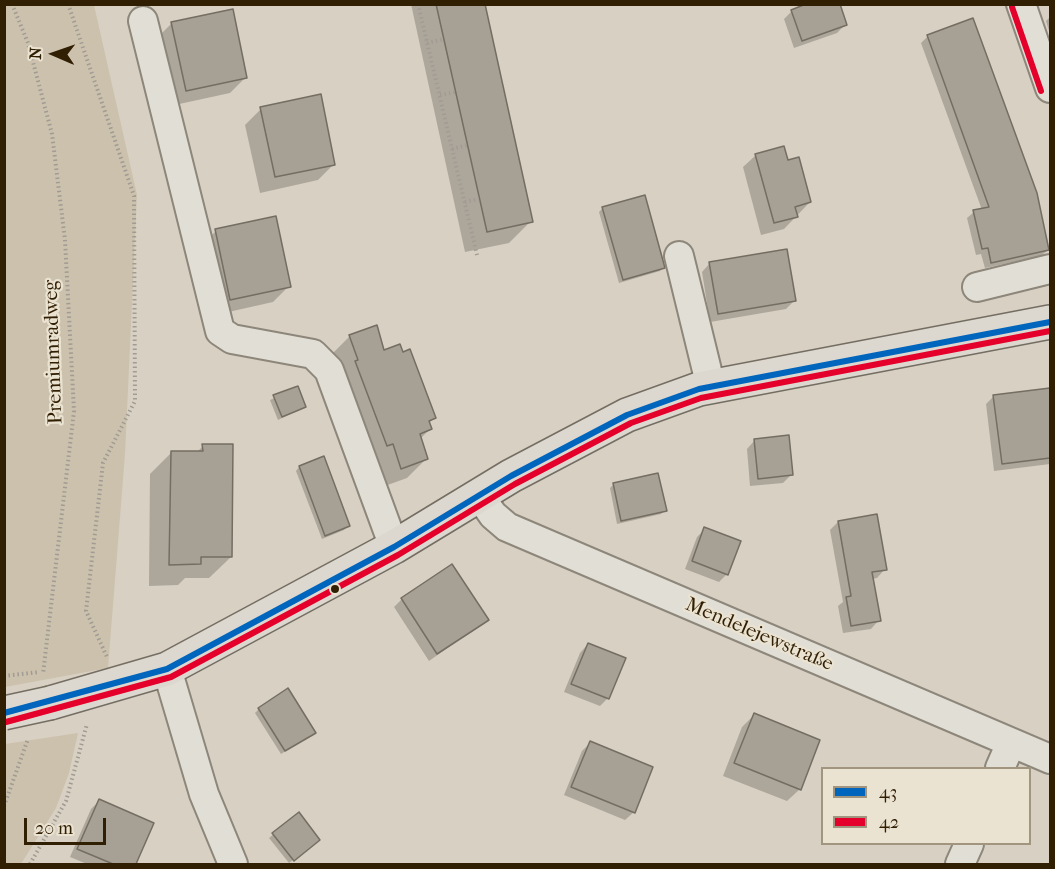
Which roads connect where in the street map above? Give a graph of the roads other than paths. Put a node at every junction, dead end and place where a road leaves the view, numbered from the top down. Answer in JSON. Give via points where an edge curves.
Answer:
{"nodes":[{"id":1,"x":1021,"y":4,"type":"edge"},
{"id":2,"x":143,"y":21,"type":"dead end"},
{"id":3,"x":1050,"y":88,"type":"edge"},
{"id":4,"x":679,"y":256,"type":"dead end"},
{"id":5,"x":1050,"y":269,"type":"edge"},
{"id":6,"x":977,"y":287,"type":"dead end"},
{"id":7,"x":1050,"y":322,"type":"edge"},
{"id":8,"x":711,"y":387,"type":"junction"},
{"id":9,"x":479,"y":495,"type":"junction"},
{"id":10,"x":394,"y":547,"type":"junction"},
{"id":11,"x":167,"y":669,"type":"junction"},
{"id":12,"x":4,"y":713,"type":"edge"},
{"id":13,"x":1011,"y":742,"type":"junction"},
{"id":14,"x":1050,"y":759,"type":"edge"},
{"id":15,"x":1000,"y":767,"type":"edge"},
{"id":16,"x":968,"y":845,"type":"edge"},
{"id":17,"x":233,"y":864,"type":"edge"},
{"id":18,"x":960,"y":864,"type":"edge"}],
"edges":[{"from":1,"to":3,"type":"street"},
{"from":2,"to":10,"type":"street","via":[[220,331],[232,339],[313,354],[329,370]]},
{"from":4,"to":8,"type":"street"},
{"from":5,"to":6,"type":"street"},
{"from":7,"to":8,"type":"main road"},
{"from":8,"to":9,"type":"main road","via":[[627,415]]},
{"from":9,"to":10,"type":"main road"},
{"from":9,"to":13,"type":"street","name":"Mendelejewstraße","via":[[493,515],[507,526]]},
{"from":10,"to":11,"type":"main road"},
{"from":11,"to":12,"type":"main road","bridge":true,"via":[[107,687],[45,685]]},
{"from":11,"to":17,"type":"street","via":[[204,794]]},
{"from":13,"to":14,"type":"street","name":"Mendelejewstraße"},
{"from":13,"to":15,"type":"street"},
{"from":16,"to":18,"type":"street"}]}
